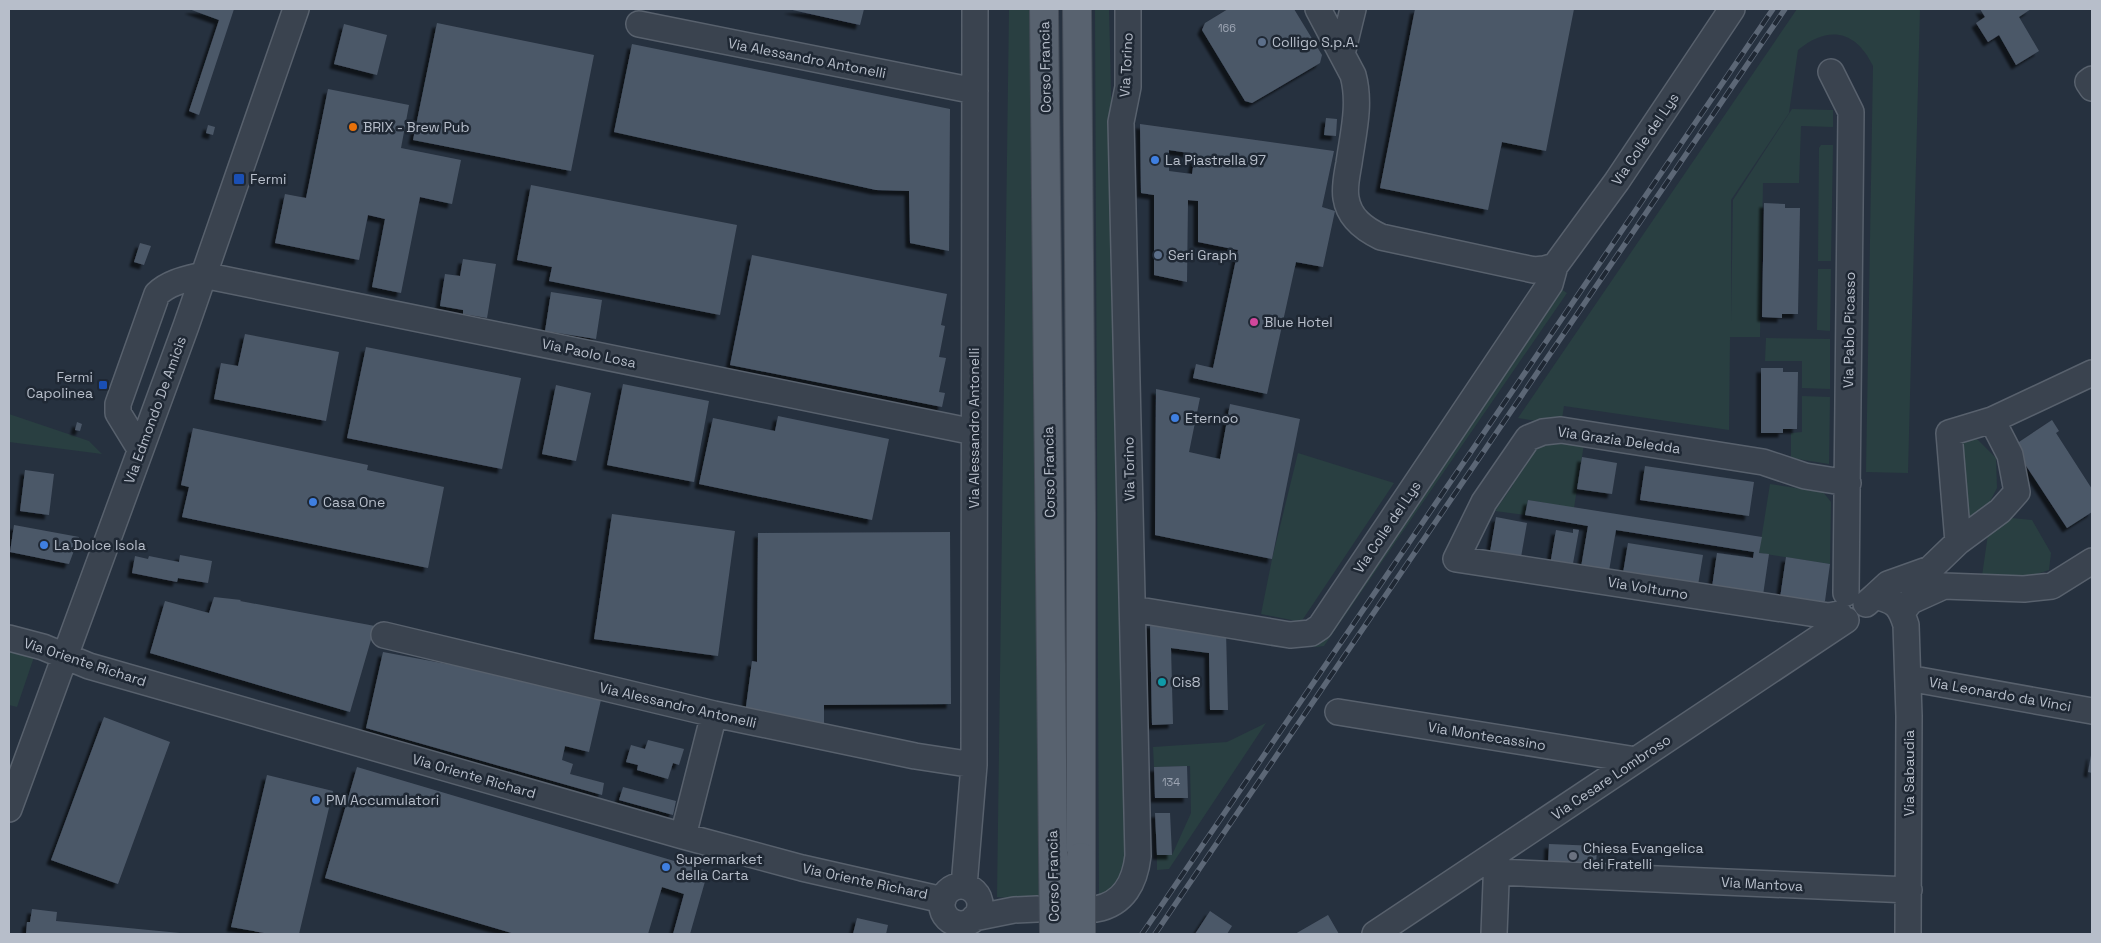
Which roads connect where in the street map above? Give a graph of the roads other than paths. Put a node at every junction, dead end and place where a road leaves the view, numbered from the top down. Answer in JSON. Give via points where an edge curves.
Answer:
{"nodes":[{"id":1,"x":296,"y":9,"type":"edge"},
{"id":2,"x":975,"y":9,"type":"edge"},
{"id":3,"x":1044,"y":9,"type":"edge"},
{"id":4,"x":1077,"y":9,"type":"edge"},
{"id":5,"x":1128,"y":9,"type":"edge"},
{"id":6,"x":1318,"y":9,"type":"edge"},
{"id":7,"x":1353,"y":9,"type":"edge"},
{"id":8,"x":1729,"y":9,"type":"edge"},
{"id":9,"x":640,"y":24,"type":"dead end"},
{"id":10,"x":1342,"y":54,"type":"junction"},
{"id":11,"x":1831,"y":72,"type":"dead end"},
{"id":12,"x":2092,"y":79,"type":"edge"},
{"id":13,"x":2092,"y":88,"type":"edge"},
{"id":14,"x":975,"y":91,"type":"junction"},
{"id":15,"x":1555,"y":266,"type":"junction"},
{"id":16,"x":203,"y":275,"type":"junction"},
{"id":17,"x":2092,"y":374,"type":"edge"},
{"id":18,"x":1992,"y":420,"type":"junction"},
{"id":19,"x":974,"y":432,"type":"junction"},
{"id":20,"x":140,"y":449,"type":"junction"},
{"id":21,"x":1848,"y":483,"type":"junction"},
{"id":22,"x":1958,"y":542,"type":"junction"},
{"id":23,"x":1456,"y":559,"type":"joint"},
{"id":24,"x":2092,"y":561,"type":"edge"},
{"id":25,"x":1855,"y":605,"type":"junction"},
{"id":26,"x":1133,"y":609,"type":"junction"},
{"id":27,"x":1902,"y":612,"type":"junction"},
{"id":28,"x":384,"y":635,"type":"dead end"},
{"id":29,"x":9,"y":638,"type":"edge"},
{"id":30,"x":65,"y":655,"type":"junction"},
{"id":31,"x":1908,"y":678,"type":"junction"},
{"id":32,"x":2092,"y":711,"type":"edge"},
{"id":33,"x":1338,"y":712,"type":"dead end"},
{"id":34,"x":714,"y":714,"type":"junction"},
{"id":35,"x":1636,"y":760,"type":"junction"},
{"id":36,"x":974,"y":765,"type":"junction"},
{"id":37,"x":9,"y":809,"type":"edge"},
{"id":38,"x":683,"y":836,"type":"junction"},
{"id":39,"x":1496,"y":863,"type":"junction"},
{"id":40,"x":964,"y":886,"type":"junction"},
{"id":41,"x":1909,"y":890,"type":"junction"},
{"id":42,"x":944,"y":906,"type":"junction"},
{"id":43,"x":1036,"y":909,"type":"dead end"},
{"id":44,"x":1096,"y":909,"type":"dead end"},
{"id":45,"x":967,"y":925,"type":"edge"},
{"id":46,"x":934,"y":934,"type":"edge"},
{"id":47,"x":1054,"y":934,"type":"edge"},
{"id":48,"x":1081,"y":934,"type":"edge"},
{"id":49,"x":1376,"y":934,"type":"edge"},
{"id":50,"x":1494,"y":934,"type":"edge"},
{"id":51,"x":1908,"y":934,"type":"edge"}],
"edges":[{"from":1,"to":16,"type":"street","name":"Via Edmondo De Amicis"},
{"from":2,"to":14,"type":"street","name":"Via Alessandro Antonelli"},
{"from":3,"to":47,"type":"main road","name":"Corso Francia","bridge":true},
{"from":4,"to":48,"type":"main road","name":"Corso Francia","bridge":true},
{"from":5,"to":26,"type":"street","name":"Via Torino","via":[[1128,87],[1121,122]]},
{"from":6,"to":10,"type":"street"},
{"from":7,"to":10,"type":"street"},
{"from":8,"to":15,"type":"street","name":"Via Colle del Lys","via":[[1617,180]]},
{"from":9,"to":14,"type":"street","name":"Via Alessandro Antonelli"},
{"from":10,"to":15,"type":"street","via":[[1356,85],[1357,104],[1346,184],[1348,205],[1358,223],[1381,237],[1534,270]]},
{"from":11,"to":21,"type":"street","name":"Via Pablo Picasso","via":[[1851,112]]},
{"from":12,"to":13,"type":"street","via":[[2088,82]]},
{"from":14,"to":19,"type":"street","name":"Via Alessandro Antonelli"},
{"from":15,"to":26,"type":"street","name":"Via Colle del Lys","via":[[1550,284],[1320,627],[1311,633],[1290,635]]},
{"from":16,"to":19,"type":"street","name":"Via Paolo Losa"},
{"from":16,"to":20,"type":"street","name":"Via Edmondo De Amicis"},
{"from":16,"to":20,"type":"street","via":[[169,285],[157,294],[118,404],[118,413]]},
{"from":17,"to":18,"type":"street"},
{"from":18,"to":22,"type":"street","via":[[1949,433]]},
{"from":18,"to":22,"type":"street","name":"Via Cesare Lombroso","via":[[2010,455],[2017,492],[2000,511]]},
{"from":19,"to":36,"type":"street","name":"Via Alessandro Antonelli"},
{"from":20,"to":30,"type":"street","name":"Via Edmondo De Amicis"},
{"from":21,"to":23,"type":"street","name":"Via Grazia Deledda","via":[[1805,476],[1763,462],[1728,456],[1561,430],[1544,432],[1528,438],[1489,494]]},
{"from":21,"to":25,"type":"street","name":"Via Pablo Picasso"},
{"from":22,"to":25,"type":"street","name":"Via Cesare Lombroso","via":[[1930,569],[1888,584]]},
{"from":23,"to":25,"type":"street","name":"Via Volturno","via":[[1829,616]]},
{"from":24,"to":27,"type":"street","via":[[2052,586],[2024,589],[1944,586],[1911,601]]},
{"from":25,"to":27,"type":"street","via":[[1895,602]]},
{"from":25,"to":35,"type":"street","name":"Via Cesare Lombroso"},
{"from":26,"to":44,"type":"street","name":"Via Torino","via":[[1138,856],[1132,884],[1126,893],[1109,905]]},
{"from":27,"to":31,"type":"street","name":"Via Sabaudia","via":[[1906,625]]},
{"from":28,"to":34,"type":"street","name":"Via Alessandro Antonelli"},
{"from":29,"to":30,"type":"street","name":"Via Oriente Richard"},
{"from":30,"to":37,"type":"street","name":"Via Edmondo De Amicis"},
{"from":30,"to":38,"type":"street","name":"Via Oriente Richard","via":[[99,669]]},
{"from":31,"to":32,"type":"street","name":"Via Leonardo da Vinci"},
{"from":31,"to":41,"type":"street","name":"Via Sabaudia"},
{"from":33,"to":35,"type":"street","name":"Via Montecassino"},
{"from":34,"to":36,"type":"street","name":"Via Alessandro Antonelli","via":[[915,756]]},
{"from":34,"to":38,"type":"street"},
{"from":35,"to":39,"type":"street","name":"Via Cesare Lombroso"},
{"from":36,"to":40,"type":"street","name":"Via Alessandro Antonelli"},
{"from":38,"to":42,"type":"street","name":"Via Oriente Richard"},
{"from":39,"to":41,"type":"street","name":"Via Mantova"},
{"from":39,"to":49,"type":"street","name":"Via Cesare Lombroso"},
{"from":39,"to":50,"type":"street"},
{"from":40,"to":42,"type":"street","via":[[949,890]]},
{"from":40,"to":45,"type":"street","via":[[975,891],[980,909]]},
{"from":41,"to":51,"type":"street","name":"Via Sabaudia"},
{"from":42,"to":45,"type":"street","via":[[951,920]]},
{"from":42,"to":46,"type":"street"},
{"from":43,"to":45,"type":"street","via":[[1014,910]]}]}
